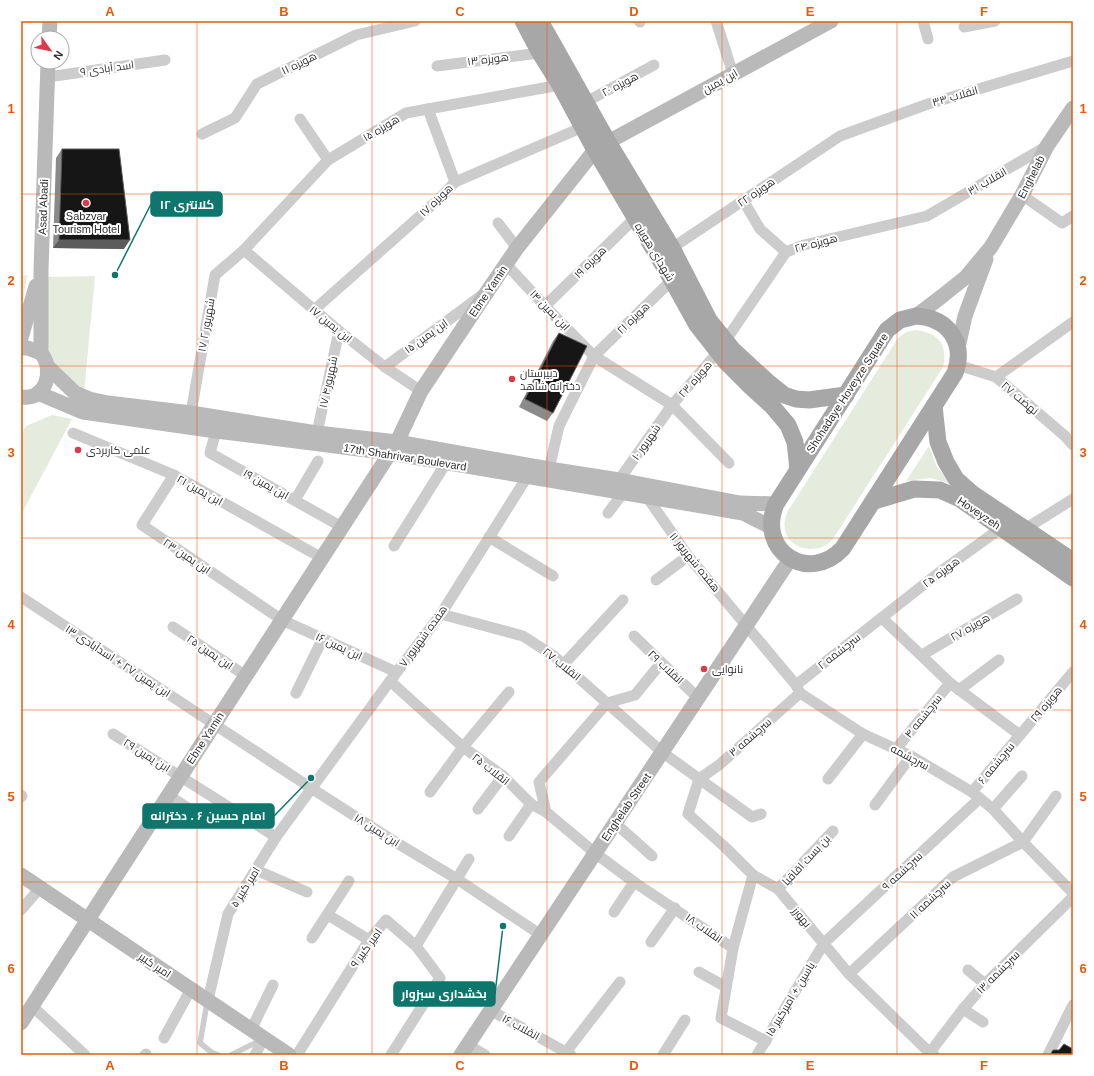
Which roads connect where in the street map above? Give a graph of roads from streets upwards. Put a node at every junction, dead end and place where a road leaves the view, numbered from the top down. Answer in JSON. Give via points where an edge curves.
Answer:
{"nodes":[{"id":1,"x":415,"y":21,"type":"edge"},
{"id":2,"x":523,"y":21,"type":"edge"},
{"id":3,"x":540,"y":21,"type":"edge"},
{"id":4,"x":716,"y":21,"type":"edge"},
{"id":5,"x":831,"y":21,"type":"edge"},
{"id":6,"x":923,"y":21,"type":"edge"},
{"id":7,"x":996,"y":21,"type":"edge"},
{"id":8,"x":980,"y":22,"type":"edge"},
{"id":9,"x":964,"y":27,"type":"dead end"},
{"id":10,"x":928,"y":39,"type":"dead end"},
{"id":11,"x":540,"y":53,"type":"junction"},
{"id":12,"x":165,"y":60,"type":"dead end"},
{"id":13,"x":1073,"y":61,"type":"edge"},
{"id":14,"x":437,"y":66,"type":"dead end"},
{"id":15,"x":654,"y":66,"type":"dead end"},
{"id":16,"x":70,"y":67,"type":"edge"},
{"id":17,"x":48,"y":70,"type":"edge"},
{"id":18,"x":732,"y":74,"type":"junction"},
{"id":19,"x":560,"y":86,"type":"junction"},
{"id":20,"x":586,"y":102,"type":"junction"},
{"id":21,"x":1073,"y":108,"type":"edge"},
{"id":22,"x":428,"y":109,"type":"junction"},
{"id":23,"x":300,"y":119,"type":"dead end"},
{"id":24,"x":583,"y":126,"type":"junction"},
{"id":25,"x":202,"y":134,"type":"dead end"},
{"id":26,"x":840,"y":136,"type":"joint"},
{"id":27,"x":602,"y":146,"type":"junction"},
{"id":28,"x":1047,"y":146,"type":"junction"},
{"id":29,"x":328,"y":160,"type":"junction"},
{"id":30,"x":456,"y":182,"type":"junction"},
{"id":31,"x":1022,"y":195,"type":"junction"},
{"id":32,"x":743,"y":200,"type":"junction"},
{"id":33,"x":927,"y":216,"type":"joint"},
{"id":34,"x":1073,"y":216,"type":"edge"},
{"id":35,"x":635,"y":218,"type":"junction"},
{"id":36,"x":498,"y":223,"type":"dead end"},
{"id":37,"x":991,"y":247,"type":"junction"},
{"id":38,"x":517,"y":248,"type":"junction"},
{"id":39,"x":672,"y":248,"type":"junction"},
{"id":40,"x":244,"y":250,"type":"junction"},
{"id":41,"x":786,"y":252,"type":"junction"},
{"id":42,"x":506,"y":264,"type":"junction"},
{"id":43,"x":41,"y":270,"type":"junction"},
{"id":44,"x":672,"y":280,"type":"junction"},
{"id":45,"x":487,"y":292,"type":"junction"},
{"id":46,"x":545,"y":306,"type":"junction"},
{"id":47,"x":314,"y":310,"type":"junction"},
{"id":48,"x":916,"y":316,"type":"junction"},
{"id":49,"x":1073,"y":322,"type":"edge"},
{"id":50,"x":339,"y":332,"type":"junction"},
{"id":51,"x":21,"y":338,"type":"edge"},
{"id":52,"x":722,"y":346,"type":"junction"},
{"id":53,"x":21,"y":348,"type":"edge"},
{"id":54,"x":958,"y":348,"type":"junction"},
{"id":55,"x":41,"y":353,"type":"junction"},
{"id":56,"x":594,"y":356,"type":"junction"},
{"id":57,"x":958,"y":365,"type":"junction"},
{"id":58,"x":385,"y":367,"type":"junction"},
{"id":59,"x":48,"y":368,"type":"junction"},
{"id":60,"x":996,"y":377,"type":"junction"},
{"id":61,"x":421,"y":391,"type":"junction"},
{"id":62,"x":846,"y":395,"type":"junction"},
{"id":63,"x":30,"y":396,"type":"edge"},
{"id":64,"x":672,"y":405,"type":"junction"},
{"id":65,"x":934,"y":406,"type":"junction"},
{"id":66,"x":21,"y":412,"type":"edge"},
{"id":67,"x":191,"y":413,"type":"junction"},
{"id":68,"x":216,"y":431,"type":"junction"},
{"id":69,"x":73,"y":433,"type":"dead end"},
{"id":70,"x":317,"y":433,"type":"junction"},
{"id":71,"x":1069,"y":433,"type":"edge"},
{"id":72,"x":1073,"y":445,"type":"edge"},
{"id":73,"x":393,"y":448,"type":"junction"},
{"id":74,"x":318,"y":461,"type":"dead end"},
{"id":75,"x":729,"y":462,"type":"dead end"},
{"id":76,"x":446,"y":463,"type":"junction"},
{"id":77,"x":549,"y":469,"type":"junction"},
{"id":78,"x":798,"y":469,"type":"junction"},
{"id":79,"x":174,"y":475,"type":"junction"},
{"id":80,"x":527,"y":477,"type":"junction"},
{"id":81,"x":621,"y":486,"type":"junction"},
{"id":82,"x":646,"y":497,"type":"junction"},
{"id":83,"x":1073,"y":499,"type":"edge"},
{"id":84,"x":294,"y":500,"type":"junction"},
{"id":85,"x":874,"y":501,"type":"junction"},
{"id":86,"x":776,"y":504,"type":"junction"},
{"id":87,"x":608,"y":513,"type":"dead end"},
{"id":88,"x":342,"y":527,"type":"junction"},
{"id":89,"x":771,"y":527,"type":"junction"},
{"id":90,"x":1001,"y":528,"type":"junction"},
{"id":91,"x":1025,"y":529,"type":"junction"},
{"id":92,"x":489,"y":537,"type":"junction"},
{"id":93,"x":394,"y":546,"type":"dead end"},
{"id":94,"x":688,"y":556,"type":"junction"},
{"id":95,"x":322,"y":558,"type":"junction"},
{"id":96,"x":791,"y":558,"type":"junction"},
{"id":97,"x":1073,"y":561,"type":"edge"},
{"id":98,"x":553,"y":576,"type":"dead end"},
{"id":99,"x":1073,"y":578,"type":"edge"},
{"id":100,"x":656,"y":580,"type":"dead end"},
{"id":101,"x":21,"y":597,"type":"edge"},
{"id":102,"x":1018,"y":599,"type":"dead end"},
{"id":103,"x":623,"y":600,"type":"dead end"},
{"id":104,"x":440,"y":614,"type":"junction"},
{"id":105,"x":882,"y":618,"type":"junction"},
{"id":106,"x":282,"y":620,"type":"junction"},
{"id":107,"x":747,"y":625,"type":"junction"},
{"id":108,"x":173,"y":627,"type":"dead end"},
{"id":109,"x":634,"y":636,"type":"dead end"},
{"id":110,"x":323,"y":638,"type":"junction"},
{"id":111,"x":922,"y":655,"type":"junction"},
{"id":112,"x":999,"y":660,"type":"dead end"},
{"id":113,"x":661,"y":663,"type":"junction"},
{"id":114,"x":564,"y":664,"type":"junction"},
{"id":115,"x":1073,"y":672,"type":"edge"},
{"id":116,"x":246,"y":676,"type":"junction"},
{"id":117,"x":393,"y":677,"type":"junction"},
{"id":118,"x":955,"y":687,"type":"junction"},
{"id":119,"x":798,"y":689,"type":"junction"},
{"id":120,"x":509,"y":692,"type":"dead end"},
{"id":121,"x":296,"y":693,"type":"dead end"},
{"id":122,"x":698,"y":698,"type":"junction"},
{"id":123,"x":607,"y":703,"type":"junction"},
{"id":124,"x":214,"y":724,"type":"junction"},
{"id":125,"x":113,"y":734,"type":"dead end"},
{"id":126,"x":863,"y":734,"type":"junction"},
{"id":127,"x":1020,"y":735,"type":"junction"},
{"id":128,"x":463,"y":747,"type":"junction"},
{"id":129,"x":896,"y":749,"type":"junction"},
{"id":130,"x":662,"y":752,"type":"junction"},
{"id":131,"x":911,"y":756,"type":"junction"},
{"id":132,"x":181,"y":776,"type":"junction"},
{"id":133,"x":503,"y":776,"type":"junction"},
{"id":134,"x":1022,"y":776,"type":"dead end"},
{"id":135,"x":828,"y":779,"type":"dead end"},
{"id":136,"x":699,"y":780,"type":"junction"},
{"id":137,"x":311,"y":788,"type":"junction"},
{"id":138,"x":430,"y":792,"type":"dead end"},
{"id":139,"x":976,"y":795,"type":"junction"},
{"id":140,"x":168,"y":796,"type":"junction"},
{"id":141,"x":1056,"y":796,"type":"dead end"},
{"id":142,"x":531,"y":804,"type":"junction"},
{"id":143,"x":875,"y":805,"type":"dead end"},
{"id":144,"x":478,"y":809,"type":"dead end"},
{"id":145,"x":993,"y":809,"type":"junction"},
{"id":146,"x":546,"y":812,"type":"junction"},
{"id":147,"x":762,"y":814,"type":"dead end"},
{"id":148,"x":205,"y":819,"type":"dead end"},
{"id":149,"x":615,"y":824,"type":"junction"},
{"id":150,"x":833,"y":831,"type":"dead end"},
{"id":151,"x":509,"y":836,"type":"dead end"},
{"id":152,"x":276,"y":837,"type":"junction"},
{"id":153,"x":1023,"y":842,"type":"junction"},
{"id":154,"x":595,"y":853,"type":"junction"},
{"id":155,"x":652,"y":856,"type":"dead end"},
{"id":156,"x":469,"y":859,"type":"dead end"},
{"id":157,"x":256,"y":870,"type":"junction"},
{"id":158,"x":21,"y":875,"type":"edge"},
{"id":159,"x":753,"y":875,"type":"junction"},
{"id":160,"x":457,"y":878,"type":"junction"},
{"id":161,"x":349,"y":881,"type":"dead end"},
{"id":162,"x":634,"y":882,"type":"junction"},
{"id":163,"x":40,"y":888,"type":"junction"},
{"id":164,"x":778,"y":889,"type":"junction"},
{"id":165,"x":307,"y":892,"type":"dead end"},
{"id":166,"x":1073,"y":893,"type":"edge"},
{"id":167,"x":1073,"y":897,"type":"edge"},
{"id":168,"x":675,"y":908,"type":"junction"},
{"id":169,"x":21,"y":910,"type":"edge"},
{"id":170,"x":614,"y":912,"type":"dead end"},
{"id":171,"x":328,"y":915,"type":"junction"},
{"id":172,"x":88,"y":920,"type":"junction"},
{"id":173,"x":541,"y":935,"type":"junction"},
{"id":174,"x":312,"y":938,"type":"dead end"},
{"id":175,"x":369,"y":940,"type":"junction"},
{"id":176,"x":651,"y":942,"type":"dead end"},
{"id":177,"x":824,"y":943,"type":"junction"},
{"id":178,"x":416,"y":946,"type":"junction"},
{"id":179,"x":733,"y":948,"type":"junction"},
{"id":180,"x":968,"y":970,"type":"dead end"},
{"id":181,"x":699,"y":972,"type":"dead end"},
{"id":182,"x":849,"y":974,"type":"junction"},
{"id":183,"x":620,"y":982,"type":"dead end"},
{"id":184,"x":985,"y":984,"type":"junction"},
{"id":185,"x":273,"y":985,"type":"dead end"},
{"id":186,"x":726,"y":987,"type":"junction"},
{"id":187,"x":192,"y":989,"type":"junction"},
{"id":188,"x":208,"y":1000,"type":"junction"},
{"id":189,"x":1073,"y":1004,"type":"edge"},
{"id":190,"x":32,"y":1006,"type":"junction"},
{"id":191,"x":962,"y":1009,"type":"junction"},
{"id":192,"x":490,"y":1010,"type":"junction"},
{"id":193,"x":685,"y":1020,"type":"dead end"},
{"id":194,"x":983,"y":1022,"type":"dead end"},
{"id":195,"x":21,"y":1023,"type":"edge"},
{"id":196,"x":258,"y":1034,"type":"junction"},
{"id":197,"x":164,"y":1038,"type":"dead end"},
{"id":198,"x":766,"y":1040,"type":"junction"},
{"id":199,"x":464,"y":1050,"type":"edge"},
{"id":200,"x":569,"y":1053,"type":"edge"},
{"id":201,"x":931,"y":1054,"type":"edge"},
{"id":202,"x":85,"y":1055,"type":"edge"},
{"id":203,"x":255,"y":1055,"type":"edge"},
{"id":204,"x":289,"y":1055,"type":"edge"},
{"id":205,"x":297,"y":1055,"type":"edge"},
{"id":206,"x":391,"y":1055,"type":"edge"},
{"id":207,"x":485,"y":1055,"type":"edge"},
{"id":208,"x":663,"y":1055,"type":"edge"},
{"id":209,"x":757,"y":1055,"type":"edge"},
{"id":210,"x":1048,"y":1055,"type":"edge"}],
"edges":[{"from":1,"to":25,"type":"street","name":"هویزه ۱۱","via":[[356,34],[257,84],[235,118]]},
{"from":2,"to":11,"type":"main road","name":"شهدای هویزه"},
{"from":3,"to":20,"type":"main road","name":"شهدای هویزه"},
{"from":4,"to":18,"type":"street"},
{"from":5,"to":18,"type":"main road","name":"ابن یمین"},
{"from":6,"to":10,"type":"street"},
{"from":7,"to":8,"type":"street"},
{"from":8,"to":9,"type":"street"},
{"from":11,"to":14,"type":"street","name":"هویزه ۱۳"},
{"from":11,"to":19,"type":"main road","name":"شهدای هویزه"},
{"from":12,"to":16,"type":"street","name":"اسد آبادی ۹"},
{"from":13,"to":26,"type":"street","name":"انقلاب ۳۳","via":[[928,104]]},
{"from":15,"to":20,"type":"street","name":"هویزه ۲۰"},
{"from":17,"to":43,"type":"main road","name":"Asad Abadi"},
{"from":18,"to":27,"type":"main road","name":"ابن یمین"},
{"from":19,"to":22,"type":"street","name":"هویزه ۱۵"},
{"from":19,"to":24,"type":"main road","name":"شهدای هویزه"},
{"from":20,"to":27,"type":"main road","name":"شهدای هویزه"},
{"from":21,"to":28,"type":"main road","name":"Enghelab"},
{"from":22,"to":29,"type":"street","name":"هویزه ۱۵","via":[[406,113]]},
{"from":22,"to":30,"type":"street"},
{"from":23,"to":29,"type":"street"},
{"from":24,"to":27,"type":"main road","name":"شهدای هویزه"},
{"from":24,"to":30,"type":"street","name":"هویزه ۱۷"},
{"from":26,"to":32,"type":"street","name":"هویزه ۲۲"},
{"from":27,"to":35,"type":"main road","name":"شهدای هویزه"},
{"from":27,"to":38,"type":"main road","name":"Ebne Yamin"},
{"from":27,"to":39,"type":"main road","name":"شهدای هویزه"},
{"from":28,"to":31,"type":"main road","name":"Enghelab"},
{"from":28,"to":33,"type":"street","name":"انقلاب ۳۱"},
{"from":29,"to":40,"type":"street","name":"هویزه ۱۵"},
{"from":30,"to":47,"type":"street","name":"هویزه ۱۷"},
{"from":31,"to":34,"type":"street","via":[[1062,223]]},
{"from":31,"to":37,"type":"main road","name":"Enghelab"},
{"from":32,"to":39,"type":"street","name":"هویزه ۲۲"},
{"from":32,"to":41,"type":"street","via":[[760,229]]},
{"from":33,"to":41,"type":"street","name":"هویزه ۲۴","via":[[804,245]]},
{"from":35,"to":44,"type":"main road","name":"شهدای هویزه"},
{"from":35,"to":46,"type":"street","name":"هویزه ۱۹"},
{"from":36,"to":38,"type":"street"},
{"from":37,"to":48,"type":"main road","via":[[966,277]]},
{"from":37,"to":54,"type":"main road","via":[[965,316]]},
{"from":38,"to":42,"type":"main road","name":"Ebne Yamin"},
{"from":39,"to":52,"type":"main road","name":"شهدای هویزه"},
{"from":40,"to":47,"type":"street","name":"ابن یمین ۱۷"},
{"from":40,"to":67,"type":"street","name":"۱۷ شهریور ۲","via":[[215,275]]},
{"from":41,"to":52,"type":"street","name":"هویزه ۲۴"},
{"from":42,"to":45,"type":"main road","name":"Ebne Yamin"},
{"from":42,"to":46,"type":"street","name":"ابن یمین ۱۴"},
{"from":43,"to":51,"type":"main road"},
{"from":43,"to":55,"type":"main road","name":"Asad Abadi"},
{"from":44,"to":52,"type":"main road","name":"شهدای هویزه","via":[[696,325]]},
{"from":44,"to":56,"type":"street","name":"هویزه ۲۱"},
{"from":45,"to":58,"type":"street","name":"ابن یمین ۱۵"},
{"from":45,"to":61,"type":"main road","name":"Ebne Yamin"},
{"from":46,"to":56,"type":"street","name":"ابن یمین ۱۴"},
{"from":47,"to":50,"type":"street","name":"ابن یمین ۱۷"},
{"from":48,"to":54,"type":"main road","via":[[932,318],[946,327]]},
{"from":48,"to":62,"type":"main road","name":"Shohadaye Hoveyze Square","via":[[900,320],[887,330]]},
{"from":49,"to":60,"type":"street"},
{"from":50,"to":58,"type":"street","name":"ابن یمین ۱۷"},
{"from":50,"to":70,"type":"street","name":"۱۷ شهریور۴"},
{"from":52,"to":62,"type":"main road","name":"شهدای هویزه","via":[[738,355],[784,394],[796,399],[809,400]]},
{"from":52,"to":64,"type":"street","name":"هویزه ۲۳"},
{"from":52,"to":78,"type":"main road","name":"شهدای هویزه","via":[[751,387],[788,425],[795,442]]},
{"from":53,"to":55,"type":"main road"},
{"from":54,"to":57,"type":"main road"},
{"from":55,"to":59,"type":"main road"},
{"from":56,"to":64,"type":"street","name":"ابن یمین ۱۴"},
{"from":56,"to":77,"type":"street","name":"هویزه ۲۱","via":[[559,426]]},
{"from":57,"to":60,"type":"street","name":"نهضت ۲۷"},
{"from":57,"to":65,"type":"main road"},
{"from":58,"to":61,"type":"street","name":"ابن یمین ۱۷"},
{"from":59,"to":63,"type":"main road","via":[[47,382],[43,388]]},
{"from":59,"to":67,"type":"main road","name":"17th Shahrivar Boulevard","via":[[75,393],[89,399]]},
{"from":60,"to":71,"type":"street","name":"نهضت ۲۷"},
{"from":61,"to":73,"type":"main road","name":"Ebne Yamin"},
{"from":62,"to":78,"type":"main road","name":"Shohadaye Hoveyze Square"},
{"from":63,"to":66,"type":"main road"},
{"from":63,"to":68,"type":"main road","name":"17th Shahrivar Boulevard","via":[[83,412]]},
{"from":64,"to":75,"type":"street","name":"ابن یمین ۱۴"},
{"from":64,"to":81,"type":"street","name":"شهریور ۱۰"},
{"from":65,"to":85,"type":"main road"},
{"from":65,"to":91,"type":"main road","name":"Hoveyzeh","via":[[938,442],[956,479],[973,494]]},
{"from":67,"to":70,"type":"main road","name":"17th Shahrivar Boulevard"},
{"from":68,"to":73,"type":"main road","name":"17th Shahrivar Boulevard"},
{"from":68,"to":84,"type":"street","name":"ابن یمین ۱۹","via":[[210,454]]},
{"from":69,"to":79,"type":"street","name":"ابن یمین ۲۱"},
{"from":70,"to":73,"type":"main road","name":"17th Shahrivar Boulevard"},
{"from":71,"to":72,"type":"street","name":"نهضت ۲۷"},
{"from":73,"to":76,"type":"main road","name":"17th Shahrivar Boulevard"},
{"from":73,"to":77,"type":"main road","name":"17th Shahrivar Boulevard"},
{"from":73,"to":88,"type":"main road","name":"Ebne Yamin"},
{"from":74,"to":84,"type":"street"},
{"from":76,"to":80,"type":"main road","name":"17th Shahrivar Boulevard"},
{"from":76,"to":93,"type":"street"},
{"from":77,"to":81,"type":"main road","name":"17th Shahrivar Boulevard"},
{"from":78,"to":86,"type":"main road","name":"Shohadaye Hoveyze Square"},
{"from":79,"to":95,"type":"street","name":"ابن یمین ۲۱"},
{"from":79,"to":106,"type":"street","name":"ابن یمین ۲۳","via":[[142,525]]},
{"from":80,"to":81,"type":"main road","name":"17th Shahrivar Boulevard"},
{"from":80,"to":92,"type":"street","name":"هفده شهریور ۷"},
{"from":81,"to":82,"type":"main road","name":"17th Shahrivar Boulevard"},
{"from":81,"to":86,"type":"main road","name":"17th Shahrivar Boulevard","via":[[740,503]]},
{"from":81,"to":87,"type":"street","name":"شهریور ۱۰"},
{"from":82,"to":89,"type":"main road","name":"17th Shahrivar Boulevard","via":[[743,513]]},
{"from":82,"to":94,"type":"street","name":"هفده شهریور ۱۱"},
{"from":83,"to":91,"type":"street"},
{"from":84,"to":88,"type":"street","name":"ابن یمین ۱۹"},
{"from":85,"to":90,"type":"main road","name":"Hoveyzeh","via":[[914,489],[940,490],[960,499]]},
{"from":85,"to":96,"type":"main road","via":[[844,548],[834,556],[815,564]]},
{"from":86,"to":89,"type":"main road","name":"Shohadaye Hoveyze Square"},
{"from":88,"to":95,"type":"main road","name":"Ebne Yamin"},
{"from":89,"to":96,"type":"main road","via":[[779,548]]},
{"from":90,"to":99,"type":"main road","name":"Hoveyzeh"},
{"from":90,"to":105,"type":"street","name":"هویزه ۲۵"},
{"from":91,"to":97,"type":"main road","name":"Hoveyzeh"},
{"from":92,"to":98,"type":"street"},
{"from":92,"to":104,"type":"street","name":"هفده شهریور ۷"},
{"from":94,"to":100,"type":"street"},
{"from":94,"to":107,"type":"street","name":"هفده شهریور ۱۱"},
{"from":95,"to":106,"type":"main road","name":"Ebne Yamin"},
{"from":96,"to":107,"type":"main road","name":"Enghelab Street"},
{"from":101,"to":124,"type":"street","name":"ابن یمین ۲۷ + اسدآبادی ۱۳"},
{"from":102,"to":111,"type":"street","name":"هویزه ۲۷"},
{"from":103,"to":114,"type":"street"},
{"from":104,"to":114,"type":"street","name":"انقلاب ۲۷","via":[[524,636]]},
{"from":104,"to":117,"type":"street","name":"هفده شهریور ۷"},
{"from":105,"to":111,"type":"street"},
{"from":105,"to":119,"type":"street","name":"سرچشمه ۲"},
{"from":106,"to":110,"type":"street","name":"ابن یمین ۱۶"},
{"from":106,"to":116,"type":"main road","name":"Ebne Yamin"},
{"from":107,"to":119,"type":"street","name":"سرچشمه"},
{"from":107,"to":122,"type":"main road","name":"Enghelab Street"},
{"from":108,"to":116,"type":"street","name":"ابن یمین ۲۵"},
{"from":109,"to":113,"type":"street","name":"انقلاب ۲۹"},
{"from":110,"to":117,"type":"street","name":"ابن یمین ۱۶"},
{"from":110,"to":121,"type":"street"},
{"from":111,"to":118,"type":"street"},
{"from":112,"to":118,"type":"street","name":"سرچشمه ۴"},
{"from":113,"to":122,"type":"street","name":"انقلاب ۲۹"},
{"from":113,"to":123,"type":"street","via":[[635,695]]},
{"from":114,"to":123,"type":"street","name":"انقلاب ۲۷"},
{"from":115,"to":127,"type":"street","name":"هویزه ۲۹"},
{"from":116,"to":124,"type":"main road","name":"Ebne Yamin"},
{"from":117,"to":128,"type":"street","name":"انقلاب ۲۵"},
{"from":117,"to":137,"type":"street","name":"هفده شهریور ۷"},
{"from":118,"to":127,"type":"street"},
{"from":118,"to":129,"type":"street","name":"سرچشمه ۴"},
{"from":119,"to":126,"type":"street","name":"سرچشمه"},
{"from":119,"to":136,"type":"street","name":"سرچشمه ۳","via":[[719,765]]},
{"from":120,"to":128,"type":"street"},
{"from":122,"to":130,"type":"main road","name":"Enghelab Street"},
{"from":123,"to":130,"type":"street","name":"انقلاب ۲۷"},
{"from":123,"to":146,"type":"street","via":[[539,782]]},
{"from":124,"to":132,"type":"main road","name":"Ebne Yamin"},
{"from":124,"to":137,"type":"street","name":"ابن یمین ۱۸"},
{"from":125,"to":132,"type":"street","name":"ابن یمین ۲۹"},
{"from":126,"to":129,"type":"street","name":"سرچشمه"},
{"from":126,"to":135,"type":"street"},
{"from":127,"to":139,"type":"street","name":"سرچشمه ۶"},
{"from":128,"to":133,"type":"street","name":"انقلاب ۲۵"},
{"from":128,"to":138,"type":"street"},
{"from":129,"to":131,"type":"street","name":"سرچشمه"},
{"from":130,"to":136,"type":"street","name":"انقلاب ۲۷"},
{"from":130,"to":149,"type":"main road","name":"Enghelab Street"},
{"from":131,"to":139,"type":"street","name":"سرچشمه"},
{"from":131,"to":143,"type":"street"},
{"from":132,"to":140,"type":"main road","name":"Ebne Yamin"},
{"from":132,"to":152,"type":"street","name":"ابن یمین ۲۹"},
{"from":133,"to":142,"type":"street","name":"انقلاب ۲۵"},
{"from":133,"to":144,"type":"street"},
{"from":134,"to":145,"type":"street"},
{"from":136,"to":147,"type":"street","name":"انقلاب ۲۷","via":[[752,817]]},
{"from":136,"to":159,"type":"street","name":"بهورز","via":[[688,814]]},
{"from":137,"to":152,"type":"street","name":"امیر کبیر ۵"},
{"from":137,"to":160,"type":"street","name":"ابن یمین ۱۸"},
{"from":139,"to":145,"type":"street","name":"سرچشمه"},
{"from":139,"to":177,"type":"street","name":"سرچشمه ۹"},
{"from":140,"to":148,"type":"street"},
{"from":140,"to":172,"type":"main road","name":"Ebne Yamin"},
{"from":141,"to":153,"type":"street"},
{"from":142,"to":146,"type":"street","name":"انقلاب ۲۵"},
{"from":142,"to":151,"type":"street"},
{"from":145,"to":153,"type":"street","name":"سرچشمه"},
{"from":146,"to":154,"type":"street","name":"انقلاب ۲۵"},
{"from":149,"to":154,"type":"main road","name":"Enghelab Street"},
{"from":149,"to":155,"type":"street"},
{"from":150,"to":164,"type":"street","name":"بن بست اقاقیا"},
{"from":152,"to":157,"type":"street","name":"امیر کبیر ۵"},
{"from":153,"to":166,"type":"street","name":"سرچشمه"},
{"from":153,"to":182,"type":"street","name":"سرچشمه ۱۱","via":[[953,877]]},
{"from":154,"to":162,"type":"street","name":"انقلاب ۱۸"},
{"from":154,"to":173,"type":"main road","name":"Enghelab Street"},
{"from":156,"to":160,"type":"street"},
{"from":157,"to":165,"type":"street"},
{"from":157,"to":188,"type":"street","name":"امیر کبیر ۵","via":[[228,914]]},
{"from":158,"to":163,"type":"main road","name":"امیر کبیر"},
{"from":159,"to":164,"type":"street","name":"بهورز"},
{"from":159,"to":179,"type":"street"},
{"from":160,"to":173,"type":"street","name":"ابن یمین ۱۸"},
{"from":160,"to":178,"type":"street"},
{"from":161,"to":171,"type":"street"},
{"from":162,"to":168,"type":"street","name":"انقلاب ۱۸"},
{"from":162,"to":170,"type":"street"},
{"from":163,"to":169,"type":"street"},
{"from":163,"to":172,"type":"main road","name":"امیر کبیر"},
{"from":164,"to":177,"type":"street","name":"بهورز"},
{"from":167,"to":184,"type":"street","name":"سرچشمه ۱۳"},
{"from":168,"to":176,"type":"street"},
{"from":168,"to":179,"type":"street","name":"انقلاب ۱۸"},
{"from":171,"to":174,"type":"street"},
{"from":171,"to":175,"type":"street"},
{"from":172,"to":187,"type":"main road","name":"امیر کبیر"},
{"from":172,"to":190,"type":"main road","name":"Ebne Yamin"},
{"from":173,"to":192,"type":"main road","name":"Enghelab Street"},
{"from":175,"to":178,"type":"street","name":"امیر کبیر ۹","via":[[386,920]]},
{"from":175,"to":205,"type":"street","name":"امیر کبیر ۹"},
{"from":177,"to":182,"type":"street","name":"بهورز"},
{"from":177,"to":198,"type":"street","name":"یاسین + امیرکبیر ۱۵"},
{"from":178,"to":206,"type":"street","via":[[440,978]]},
{"from":179,"to":186,"type":"street","name":"انقلاب ۱۸"},
{"from":180,"to":184,"type":"street"},
{"from":181,"to":186,"type":"street"},
{"from":182,"to":201,"type":"street","name":"بهورز"},
{"from":183,"to":200,"type":"street"},
{"from":184,"to":191,"type":"street","name":"سرچشمه ۱۳"},
{"from":185,"to":196,"type":"street"},
{"from":186,"to":198,"type":"street","name":"انقلاب ۱۸","via":[[721,1018]]},
{"from":187,"to":188,"type":"main road","name":"امیر کبیر"},
{"from":187,"to":197,"type":"street"},
{"from":188,"to":196,"type":"main road","name":"امیر کبیر"},
{"from":189,"to":210,"type":"street"},
{"from":190,"to":195,"type":"main road","name":"Ebne Yamin"},
{"from":190,"to":202,"type":"street"},
{"from":191,"to":194,"type":"street"},
{"from":191,"to":201,"type":"street","name":"سرچشمه ۱۳"},
{"from":192,"to":199,"type":"main road","name":"Enghelab Street"},
{"from":192,"to":200,"type":"street","name":"انقلاب ۱۶"},
{"from":193,"to":208,"type":"street"},
{"from":196,"to":203,"type":"street"},
{"from":196,"to":204,"type":"main road","name":"امیر کبیر"},
{"from":198,"to":209,"type":"street","name":"یاسین + امیرکبیر ۱۵"},
{"from":199,"to":207,"type":"street"}]}
